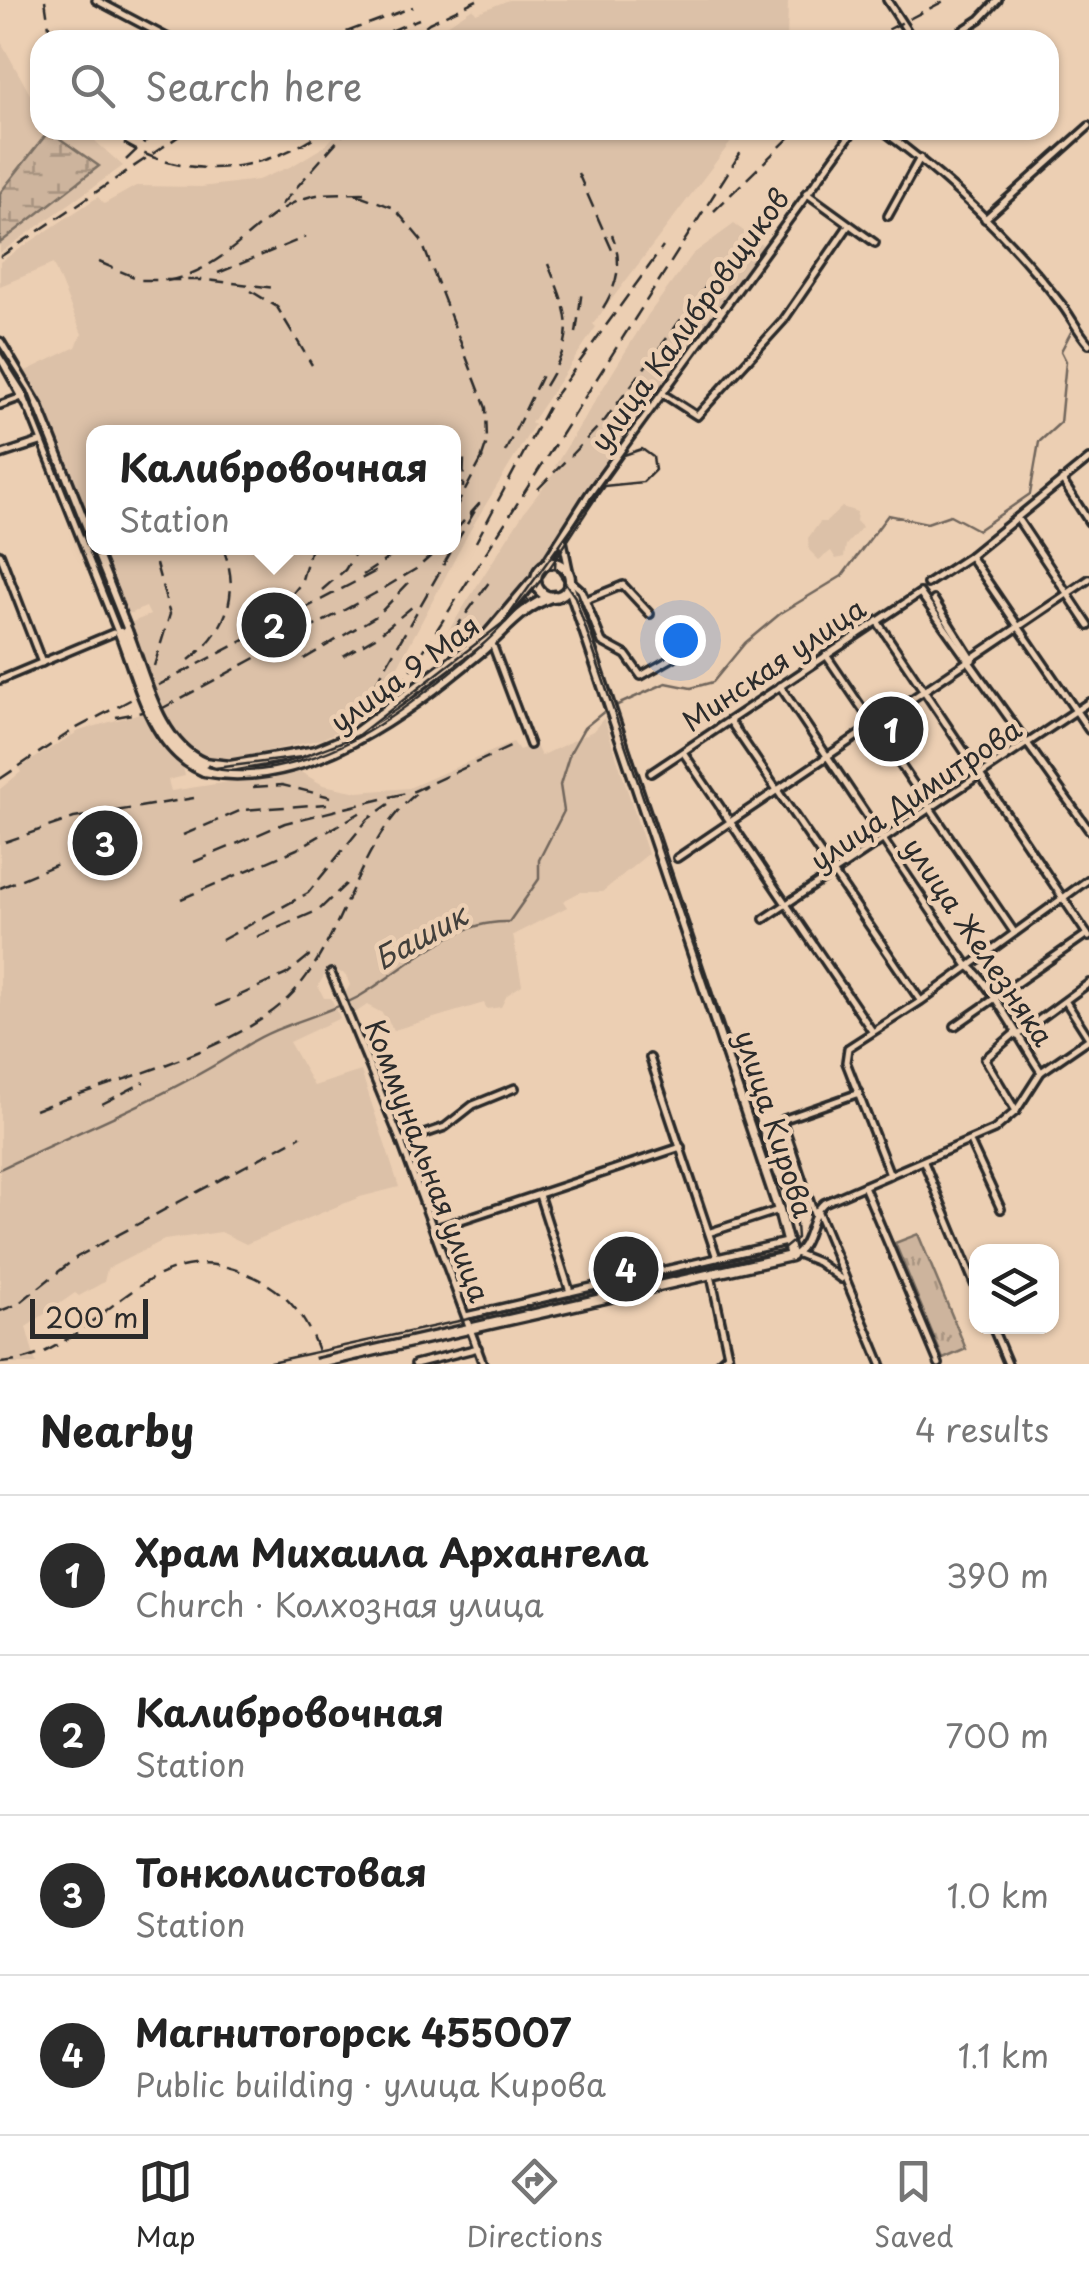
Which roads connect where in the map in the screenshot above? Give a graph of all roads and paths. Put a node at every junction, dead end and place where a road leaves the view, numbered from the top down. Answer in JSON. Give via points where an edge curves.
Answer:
{"nodes":[{"id":1,"x":96,"y":0,"type":"edge"},
{"id":2,"x":887,"y":0,"type":"edge"},
{"id":3,"x":998,"y":0,"type":"edge"},
{"id":4,"x":153,"y":30,"type":"edge"},
{"id":5,"x":907,"y":30,"type":"edge"},
{"id":6,"x":963,"y":30,"type":"edge"},
{"id":7,"x":1088,"y":130,"type":"edge"},
{"id":8,"x":846,"y":140,"type":"edge"},
{"id":9,"x":896,"y":140,"type":"edge"},
{"id":10,"x":920,"y":158,"type":"junction"},
{"id":11,"x":806,"y":193,"type":"junction"},
{"id":12,"x":888,"y":216,"type":"dead end"},
{"id":13,"x":985,"y":220,"type":"junction"},
{"id":14,"x":849,"y":225,"type":"junction"},
{"id":15,"x":875,"y":243,"type":"dead end"},
{"id":16,"x":0,"y":343,"type":"edge"},
{"id":17,"x":1089,"y":344,"type":"edge"},
{"id":18,"x":0,"y":354,"type":"edge"},
{"id":19,"x":663,"y":394,"type":"junction"},
{"id":20,"x":25,"y":396,"type":"junction"},
{"id":21,"x":0,"y":405,"type":"edge"},
{"id":22,"x":47,"y":439,"type":"junction"},
{"id":23,"x":0,"y":455,"type":"edge"},
{"id":24,"x":1089,"y":459,"type":"edge"},
{"id":25,"x":1062,"y":480,"type":"junction"},
{"id":26,"x":1017,"y":518,"type":"junction"},
{"id":27,"x":1089,"y":522,"type":"edge"},
{"id":28,"x":563,"y":538,"type":"junction"},
{"id":29,"x":86,"y":542,"type":"edge"},
{"id":30,"x":0,"y":554,"type":"edge"},
{"id":31,"x":91,"y":555,"type":"edge"},
{"id":32,"x":970,"y":556,"type":"junction"},
{"id":33,"x":544,"y":565,"type":"junction"},
{"id":34,"x":568,"y":570,"type":"junction"},
{"id":35,"x":1089,"y":579,"type":"edge"},
{"id":36,"x":532,"y":582,"type":"junction"},
{"id":37,"x":927,"y":584,"type":"dead end"},
{"id":38,"x":570,"y":585,"type":"junction"},
{"id":39,"x":1067,"y":594,"type":"junction"},
{"id":40,"x":556,"y":596,"type":"junction"},
{"id":41,"x":586,"y":600,"type":"junction"},
{"id":42,"x":934,"y":600,"type":"dead end"},
{"id":43,"x":574,"y":604,"type":"junction"},
{"id":44,"x":938,"y":612,"type":"junction"},
{"id":45,"x":650,"y":614,"type":"dead end"},
{"id":46,"x":876,"y":620,"type":"junction"},
{"id":47,"x":1089,"y":626,"type":"edge"},
{"id":48,"x":1019,"y":627,"type":"junction"},
{"id":49,"x":120,"y":632,"type":"junction"},
{"id":50,"x":489,"y":638,"type":"junction"},
{"id":51,"x":682,"y":653,"type":"dead end"},
{"id":52,"x":826,"y":654,"type":"junction"},
{"id":53,"x":972,"y":660,"type":"junction"},
{"id":54,"x":42,"y":663,"type":"junction"},
{"id":55,"x":0,"y":680,"type":"edge"},
{"id":56,"x":780,"y":686,"type":"junction"},
{"id":57,"x":923,"y":692,"type":"junction"},
{"id":58,"x":1089,"y":702,"type":"edge"},
{"id":59,"x":1076,"y":711,"type":"junction"},
{"id":60,"x":730,"y":721,"type":"junction"},
{"id":61,"x":873,"y":724,"type":"junction"},
{"id":62,"x":1089,"y":730,"type":"edge"},
{"id":63,"x":1028,"y":741,"type":"junction"},
{"id":64,"x":530,"y":745,"type":"dead end"},
{"id":65,"x":683,"y":752,"type":"junction"},
{"id":66,"x":828,"y":755,"type":"junction"},
{"id":67,"x":651,"y":773,"type":"dead end"},
{"id":68,"x":979,"y":775,"type":"junction"},
{"id":69,"x":777,"y":790,"type":"junction"},
{"id":70,"x":930,"y":808,"type":"junction"},
{"id":71,"x":731,"y":822,"type":"junction"},
{"id":72,"x":1089,"y":830,"type":"edge"},
{"id":73,"x":885,"y":839,"type":"junction"},
{"id":74,"x":677,"y":858,"type":"dead end"},
{"id":75,"x":834,"y":874,"type":"junction"},
{"id":76,"x":1089,"y":878,"type":"edge"},
{"id":77,"x":1062,"y":897,"type":"junction"},
{"id":78,"x":789,"y":906,"type":"junction"},
{"id":79,"x":764,"y":919,"type":"dead end"},
{"id":80,"x":1014,"y":932,"type":"junction"},
{"id":81,"x":1088,"y":936,"type":"edge"},
{"id":82,"x":968,"y":966,"type":"junction"},
{"id":83,"x":331,"y":973,"type":"dead end"},
{"id":84,"x":1089,"y":983,"type":"edge"},
{"id":85,"x":992,"y":1000,"type":"junction"},
{"id":86,"x":921,"y":1001,"type":"junction"},
{"id":87,"x":1066,"y":1002,"type":"junction"},
{"id":88,"x":954,"y":1026,"type":"dead end"},
{"id":89,"x":872,"y":1032,"type":"junction"},
{"id":90,"x":1016,"y":1035,"type":"junction"},
{"id":91,"x":1089,"y":1038,"type":"edge"},
{"id":92,"x":650,"y":1058,"type":"dead end"},
{"id":93,"x":1042,"y":1072,"type":"junction"},
{"id":94,"x":515,"y":1088,"type":"dead end"},
{"id":95,"x":859,"y":1093,"type":"junction"},
{"id":96,"x":1016,"y":1111,"type":"junction"},
{"id":97,"x":401,"y":1142,"type":"junction"},
{"id":98,"x":970,"y":1143,"type":"junction"},
{"id":99,"x":681,"y":1146,"type":"junction"},
{"id":100,"x":924,"y":1162,"type":"junction"},
{"id":101,"x":890,"y":1175,"type":"junction"},
{"id":102,"x":864,"y":1186,"type":"junction"},
{"id":103,"x":539,"y":1195,"type":"junction"},
{"id":104,"x":1001,"y":1209,"type":"dead end"},
{"id":105,"x":779,"y":1210,"type":"junction"},
{"id":106,"x":815,"y":1212,"type":"junction"},
{"id":107,"x":434,"y":1230,"type":"junction"},
{"id":108,"x":711,"y":1232,"type":"junction"},
{"id":109,"x":789,"y":1241,"type":"junction"},
{"id":110,"x":794,"y":1255,"type":"junction"},
{"id":111,"x":717,"y":1258,"type":"junction"},
{"id":112,"x":969,"y":1271,"type":"edge"},
{"id":113,"x":711,"y":1275,"type":"junction"},
{"id":114,"x":844,"y":1280,"type":"junction"},
{"id":115,"x":570,"y":1292,"type":"junction"},
{"id":116,"x":466,"y":1316,"type":"junction"},
{"id":117,"x":471,"y":1329,"type":"junction"},
{"id":118,"x":995,"y":1334,"type":"edge"},
{"id":119,"x":478,"y":1348,"type":"junction"},
{"id":120,"x":728,"y":1354,"type":"junction"},
{"id":121,"x":316,"y":1364,"type":"edge"},
{"id":122,"x":416,"y":1364,"type":"edge"},
{"id":123,"x":482,"y":1364,"type":"edge"},
{"id":124,"x":718,"y":1364,"type":"edge"},
{"id":125,"x":730,"y":1364,"type":"edge"},
{"id":126,"x":882,"y":1364,"type":"edge"},
{"id":127,"x":939,"y":1364,"type":"edge"},
{"id":128,"x":1008,"y":1364,"type":"edge"}],
"edges":[{"from":1,"to":4,"type":"street"},
{"from":2,"to":5,"type":"street"},
{"from":3,"to":6,"type":"street"},
{"from":7,"to":13,"type":"street"},
{"from":8,"to":11,"type":"street","name":"улица Калибровщиков"},
{"from":9,"to":10,"type":"street"},
{"from":10,"to":12,"type":"street"},
{"from":10,"to":13,"type":"street"},
{"from":11,"to":14,"type":"street"},
{"from":11,"to":19,"type":"street","name":"улица Калибровщиков"},
{"from":13,"to":17,"type":"street"},
{"from":14,"to":15,"type":"street"},
{"from":14,"to":19,"type":"street","via":[[782,321],[698,416]]},
{"from":16,"to":22,"type":"main road","name":"улица 9 Мая","via":[[19,370]]},
{"from":18,"to":20,"type":"main road","name":"улица 9 Мая"},
{"from":19,"to":28,"type":"street","name":"улица Калибровщиков"},
{"from":20,"to":21,"type":"street"},
{"from":20,"to":22,"type":"main road","name":"улица 9 Мая"},
{"from":22,"to":23,"type":"street"},
{"from":22,"to":29,"type":"main road","name":"улица 9 Мая"},
{"from":24,"to":25,"type":"street"},
{"from":25,"to":26,"type":"street"},
{"from":25,"to":27,"type":"street"},
{"from":26,"to":32,"type":"street"},
{"from":26,"to":39,"type":"street"},
{"from":28,"to":33,"type":"street","name":"улица Калибровщиков"},
{"from":28,"to":34,"type":"street"},
{"from":30,"to":54,"type":"street"},
{"from":31,"to":49,"type":"main road","name":"улица 9 Мая"},
{"from":32,"to":37,"type":"street"},
{"from":32,"to":48,"type":"street"},
{"from":33,"to":34,"type":"main road"},
{"from":33,"to":36,"type":"main road"},
{"from":34,"to":38,"type":"main road","name":"улица Кирова"},
{"from":35,"to":39,"type":"street"},
{"from":36,"to":40,"type":"main road"},
{"from":36,"to":50,"type":"main road","name":"улица 9 Мая"},
{"from":38,"to":40,"type":"main road"},
{"from":38,"to":41,"type":"street"},
{"from":38,"to":43,"type":"main road","name":"улица Кирова"},
{"from":39,"to":47,"type":"street"},
{"from":39,"to":48,"type":"street"},
{"from":40,"to":43,"type":"main road"},
{"from":40,"to":50,"type":"main road","name":"улица 9 Мая","via":[[524,610]]},
{"from":41,"to":45,"type":"street","via":[[623,584]]},
{"from":41,"to":51,"type":"street","via":[[602,642],[626,655],[641,676]]},
{"from":42,"to":44,"type":"street"},
{"from":43,"to":105,"type":"main road","name":"улица Кирова"},
{"from":44,"to":46,"type":"street","name":"Минская улица","via":[[920,593]]},
{"from":44,"to":53,"type":"street"},
{"from":46,"to":52,"type":"street","name":"Минская улица"},
{"from":46,"to":57,"type":"street"},
{"from":48,"to":53,"type":"street"},
{"from":48,"to":59,"type":"street"},
{"from":49,"to":50,"type":"main road","name":"улица 9 Мая","bridge":true,"via":[[169,735],[204,767],[337,744]]},
{"from":49,"to":54,"type":"street"},
{"from":50,"to":64,"type":"street"},
{"from":52,"to":56,"type":"street","name":"Минская улица"},
{"from":52,"to":61,"type":"street"},
{"from":53,"to":57,"type":"street"},
{"from":53,"to":63,"type":"street"},
{"from":54,"to":55,"type":"street"},
{"from":56,"to":60,"type":"street","name":"Минская улица"},
{"from":56,"to":66,"type":"street","name":"улица Железняка"},
{"from":57,"to":61,"type":"street"},
{"from":57,"to":68,"type":"street"},
{"from":58,"to":59,"type":"street","name":"улица Димитрова"},
{"from":59,"to":62,"type":"street"},
{"from":59,"to":63,"type":"street","name":"улица Димитрова"},
{"from":60,"to":65,"type":"street","name":"Минская улица"},
{"from":60,"to":69,"type":"street"},
{"from":61,"to":66,"type":"street"},
{"from":61,"to":70,"type":"street"},
{"from":63,"to":68,"type":"street","name":"улица Димитрова"},
{"from":63,"to":72,"type":"street"},
{"from":65,"to":67,"type":"street","name":"Минская улица"},
{"from":65,"to":71,"type":"street"},
{"from":66,"to":69,"type":"street"},
{"from":66,"to":73,"type":"street","name":"улица Железняка"},
{"from":68,"to":70,"type":"street","name":"улица Димитрова"},
{"from":68,"to":77,"type":"street"},
{"from":69,"to":71,"type":"street"},
{"from":69,"to":75,"type":"street"},
{"from":70,"to":73,"type":"street","name":"улица Димитрова"},
{"from":70,"to":80,"type":"street"},
{"from":71,"to":74,"type":"street"},
{"from":71,"to":78,"type":"street"},
{"from":73,"to":75,"type":"street","name":"улица Димитрова"},
{"from":73,"to":82,"type":"street","name":"улица Железняка"},
{"from":75,"to":78,"type":"street","name":"улица Димитрова"},
{"from":75,"to":86,"type":"street"},
{"from":76,"to":77,"type":"street"},
{"from":77,"to":80,"type":"street"},
{"from":77,"to":81,"type":"street"},
{"from":78,"to":79,"type":"street","name":"улица Димитрова"},
{"from":78,"to":89,"type":"street"},
{"from":80,"to":82,"type":"street"},
{"from":81,"to":85,"type":"street"},
{"from":82,"to":85,"type":"street","name":"улица Железняка","via":[[984,979]]},
{"from":82,"to":86,"type":"street"},
{"from":83,"to":97,"type":"street","name":"Коммунальная улица"},
{"from":84,"to":87,"type":"street"},
{"from":85,"to":88,"type":"street"},
{"from":85,"to":90,"type":"street","name":"улица Железняка"},
{"from":86,"to":89,"type":"street"},
{"from":87,"to":90,"type":"street"},
{"from":87,"to":91,"type":"street"},
{"from":89,"to":95,"type":"street","via":[[846,1052]]},
{"from":90,"to":93,"type":"street","name":"улица Железняка"},
{"from":90,"to":96,"type":"street","via":[[985,1060]]},
{"from":91,"to":93,"type":"street"},
{"from":92,"to":99,"type":"street"},
{"from":93,"to":96,"type":"street"},
{"from":94,"to":97,"type":"street"},
{"from":95,"to":101,"type":"street"},
{"from":95,"to":106,"type":"street","via":[[782,1120]]},
{"from":96,"to":98,"type":"street"},
{"from":97,"to":107,"type":"street","name":"Коммунальная улица"},
{"from":98,"to":100,"type":"street"},
{"from":98,"to":104,"type":"street"},
{"from":99,"to":103,"type":"street"},
{"from":99,"to":108,"type":"street"},
{"from":100,"to":101,"type":"street"},
{"from":100,"to":112,"type":"street"},
{"from":101,"to":102,"type":"street"},
{"from":102,"to":106,"type":"street"},
{"from":102,"to":127,"type":"street"},
{"from":103,"to":107,"type":"street"},
{"from":103,"to":115,"type":"street"},
{"from":105,"to":108,"type":"street"},
{"from":105,"to":109,"type":"main road","name":"улица Кирова"},
{"from":106,"to":110,"type":"street"},
{"from":106,"to":114,"type":"street"},
{"from":107,"to":116,"type":"street","name":"Коммунальная улица"},
{"from":108,"to":111,"type":"street"},
{"from":109,"to":110,"type":"main road","name":"улица Кирова"},
{"from":109,"to":111,"type":"street"},
{"from":110,"to":113,"type":"main road","name":"улица Кирова"},
{"from":110,"to":114,"type":"street"},
{"from":111,"to":115,"type":"street"},
{"from":113,"to":117,"type":"main road","name":"улица Кирова"},
{"from":113,"to":120,"type":"street"},
{"from":114,"to":126,"type":"street"},
{"from":115,"to":116,"type":"street"},
{"from":116,"to":117,"type":"street","name":"Коммунальная улица"},
{"from":117,"to":119,"type":"street","name":"Коммунальная улица"},
{"from":117,"to":121,"type":"main road","name":"улица Кирова","bridge":true},
{"from":118,"to":128,"type":"street"},
{"from":119,"to":122,"type":"street"},
{"from":119,"to":123,"type":"street","name":"Коммунальная улица"},
{"from":120,"to":124,"type":"street"},
{"from":120,"to":125,"type":"street"}]}
